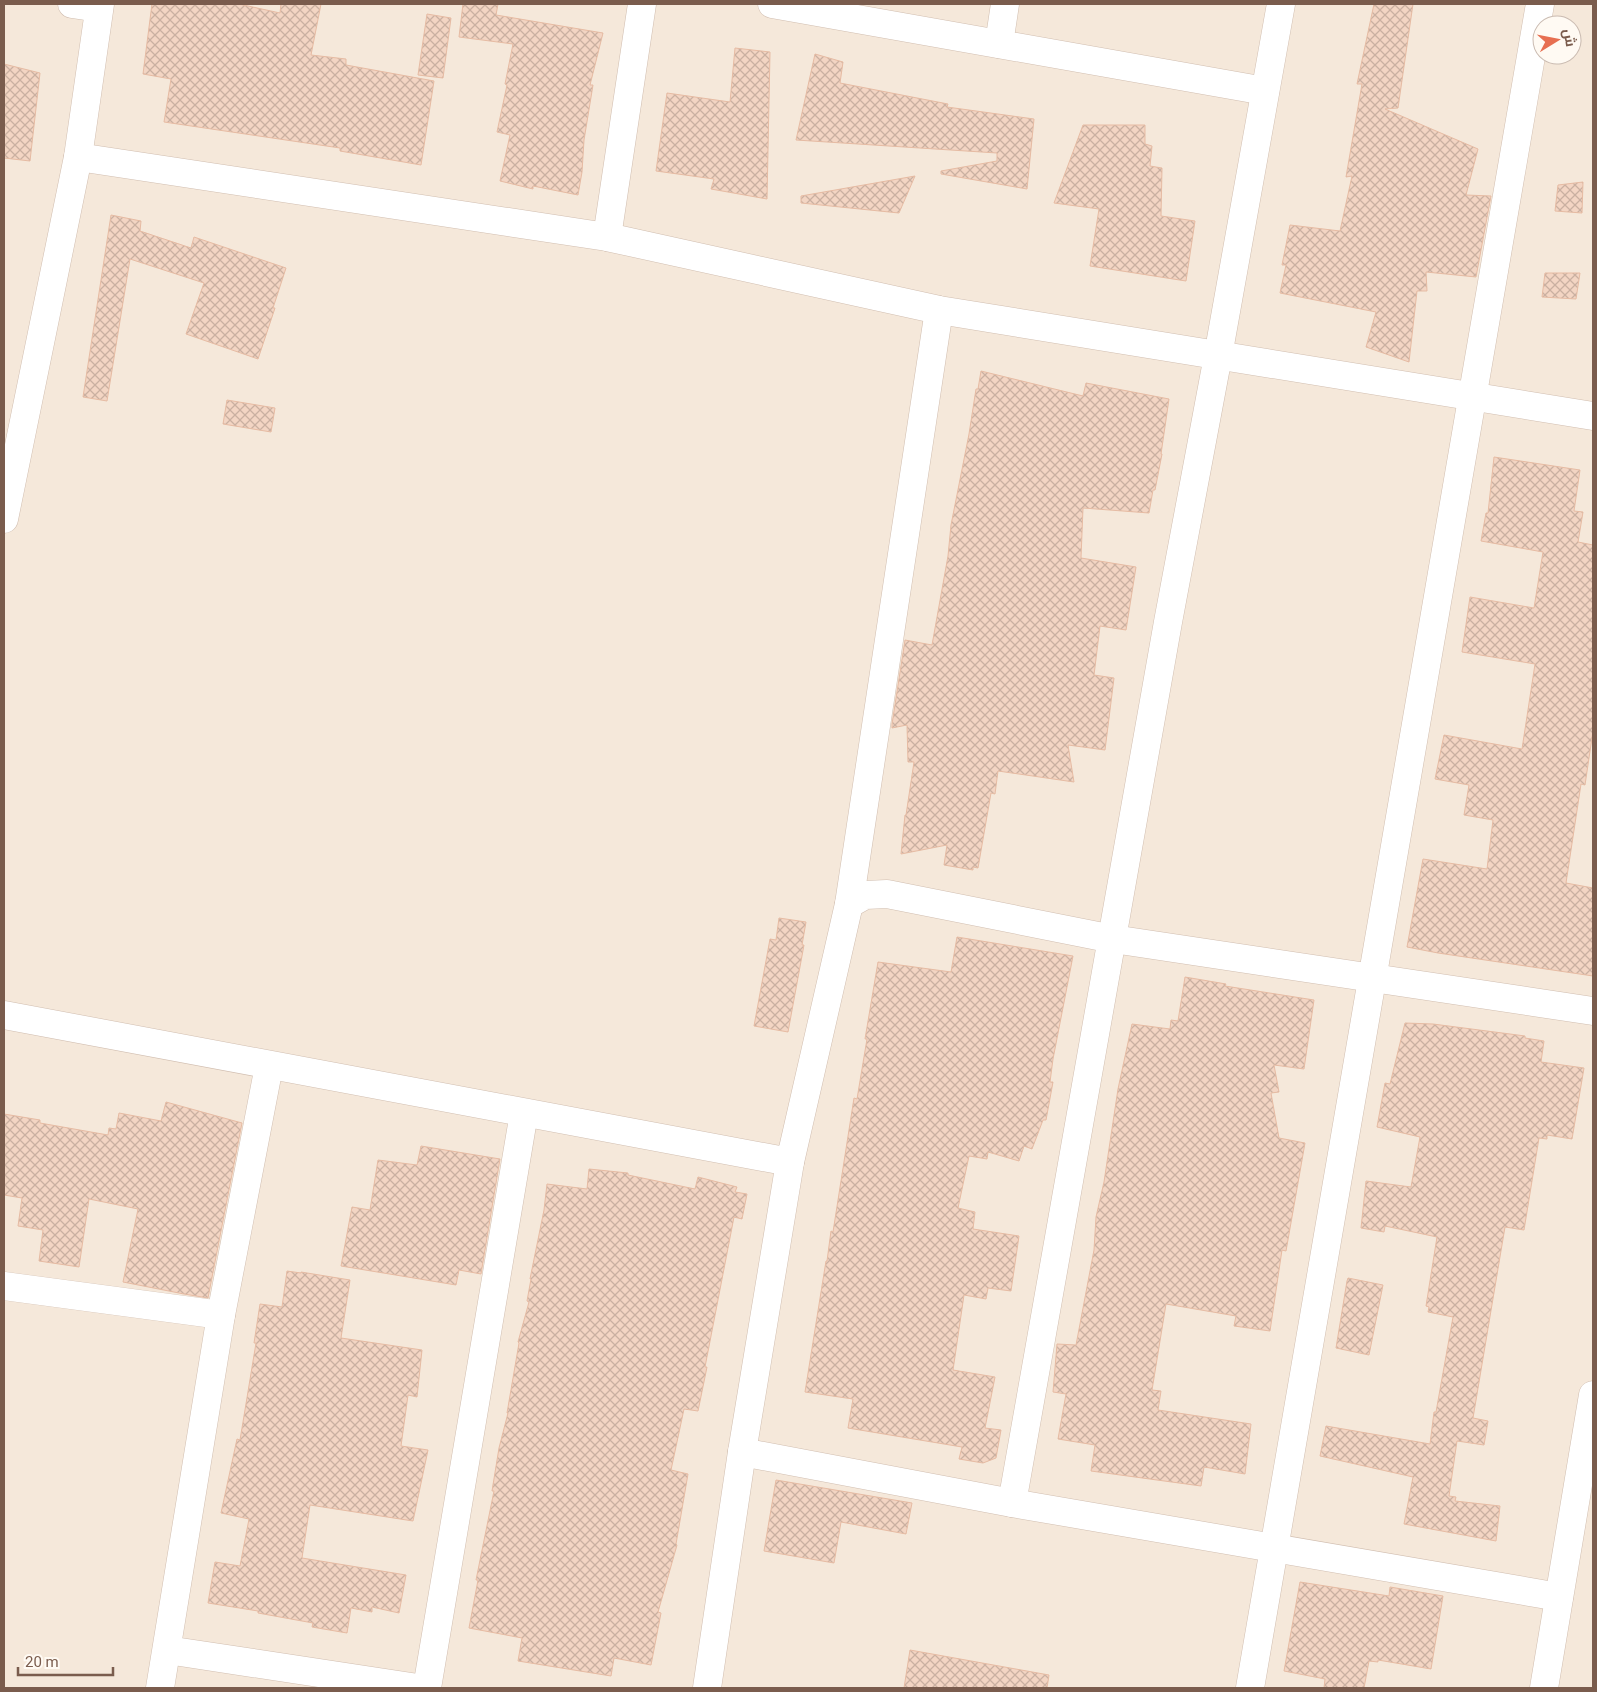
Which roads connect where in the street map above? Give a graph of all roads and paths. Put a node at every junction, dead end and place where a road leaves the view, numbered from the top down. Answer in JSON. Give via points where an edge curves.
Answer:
{"nodes":[{"id":1,"x":72,"y":4,"type":"edge"},
{"id":2,"x":642,"y":4,"type":"edge"},
{"id":3,"x":772,"y":4,"type":"edge"},
{"id":4,"x":1006,"y":4,"type":"edge"},
{"id":5,"x":1281,"y":4,"type":"edge"},
{"id":6,"x":1540,"y":4,"type":"edge"},
{"id":7,"x":99,"y":6,"type":"edge"},
{"id":8,"x":999,"y":44,"type":"junction"},
{"id":9,"x":1265,"y":91,"type":"junction"},
{"id":10,"x":78,"y":157,"type":"junction"},
{"id":11,"x":607,"y":237,"type":"junction"},
{"id":12,"x":939,"y":310,"type":"junction"},
{"id":13,"x":1218,"y":356,"type":"junction"},
{"id":14,"x":1472,"y":397,"type":"junction"},
{"id":15,"x":1593,"y":416,"type":"edge"},
{"id":16,"x":4,"y":519,"type":"edge"},
{"id":17,"x":848,"y":904,"type":"junction"},
{"id":18,"x":1113,"y":939,"type":"junction"},
{"id":19,"x":1373,"y":980,"type":"junction"},
{"id":20,"x":1593,"y":1012,"type":"edge"},
{"id":21,"x":4,"y":1015,"type":"edge"},
{"id":22,"x":270,"y":1066,"type":"junction"},
{"id":23,"x":524,"y":1113,"type":"junction"},
{"id":24,"x":790,"y":1162,"type":"junction"},
{"id":25,"x":4,"y":1286,"type":"edge"},
{"id":26,"x":220,"y":1315,"type":"junction"},
{"id":27,"x":1593,"y":1395,"type":"edge"},
{"id":28,"x":742,"y":1452,"type":"junction"},
{"id":29,"x":1012,"y":1503,"type":"junction"},
{"id":30,"x":1274,"y":1548,"type":"junction"},
{"id":31,"x":1559,"y":1598,"type":"junction"},
{"id":32,"x":166,"y":1650,"type":"junction"},
{"id":33,"x":160,"y":1688,"type":"edge"},
{"id":34,"x":418,"y":1688,"type":"edge"},
{"id":35,"x":427,"y":1688,"type":"edge"},
{"id":36,"x":707,"y":1688,"type":"edge"},
{"id":37,"x":1250,"y":1688,"type":"edge"},
{"id":38,"x":1544,"y":1688,"type":"edge"}],
"edges":[{"from":1,"to":7,"type":"street"},
{"from":2,"to":11,"type":"street"},
{"from":3,"to":8,"type":"street"},
{"from":4,"to":8,"type":"street"},
{"from":5,"to":9,"type":"street"},
{"from":6,"to":14,"type":"street"},
{"from":7,"to":10,"type":"street"},
{"from":8,"to":9,"type":"street"},
{"from":9,"to":13,"type":"street"},
{"from":10,"to":11,"type":"street"},
{"from":10,"to":16,"type":"street"},
{"from":11,"to":12,"type":"street"},
{"from":12,"to":13,"type":"street"},
{"from":12,"to":17,"type":"street"},
{"from":13,"to":14,"type":"street"},
{"from":13,"to":18,"type":"street"},
{"from":14,"to":15,"type":"street"},
{"from":14,"to":19,"type":"street"},
{"from":17,"to":18,"type":"street","via":[[865,895],[887,894]]},
{"from":17,"to":24,"type":"street"},
{"from":18,"to":19,"type":"street"},
{"from":18,"to":29,"type":"street"},
{"from":19,"to":20,"type":"street"},
{"from":19,"to":30,"type":"street"},
{"from":21,"to":22,"type":"street"},
{"from":22,"to":23,"type":"street"},
{"from":22,"to":26,"type":"street"},
{"from":23,"to":24,"type":"street"},
{"from":23,"to":35,"type":"street"},
{"from":24,"to":28,"type":"street"},
{"from":25,"to":26,"type":"street"},
{"from":26,"to":32,"type":"street"},
{"from":27,"to":31,"type":"street"},
{"from":28,"to":29,"type":"street"},
{"from":28,"to":36,"type":"street"},
{"from":29,"to":30,"type":"street"},
{"from":30,"to":31,"type":"street"},
{"from":30,"to":37,"type":"street"},
{"from":31,"to":38,"type":"street"},
{"from":32,"to":33,"type":"street"},
{"from":32,"to":34,"type":"street"}]}
